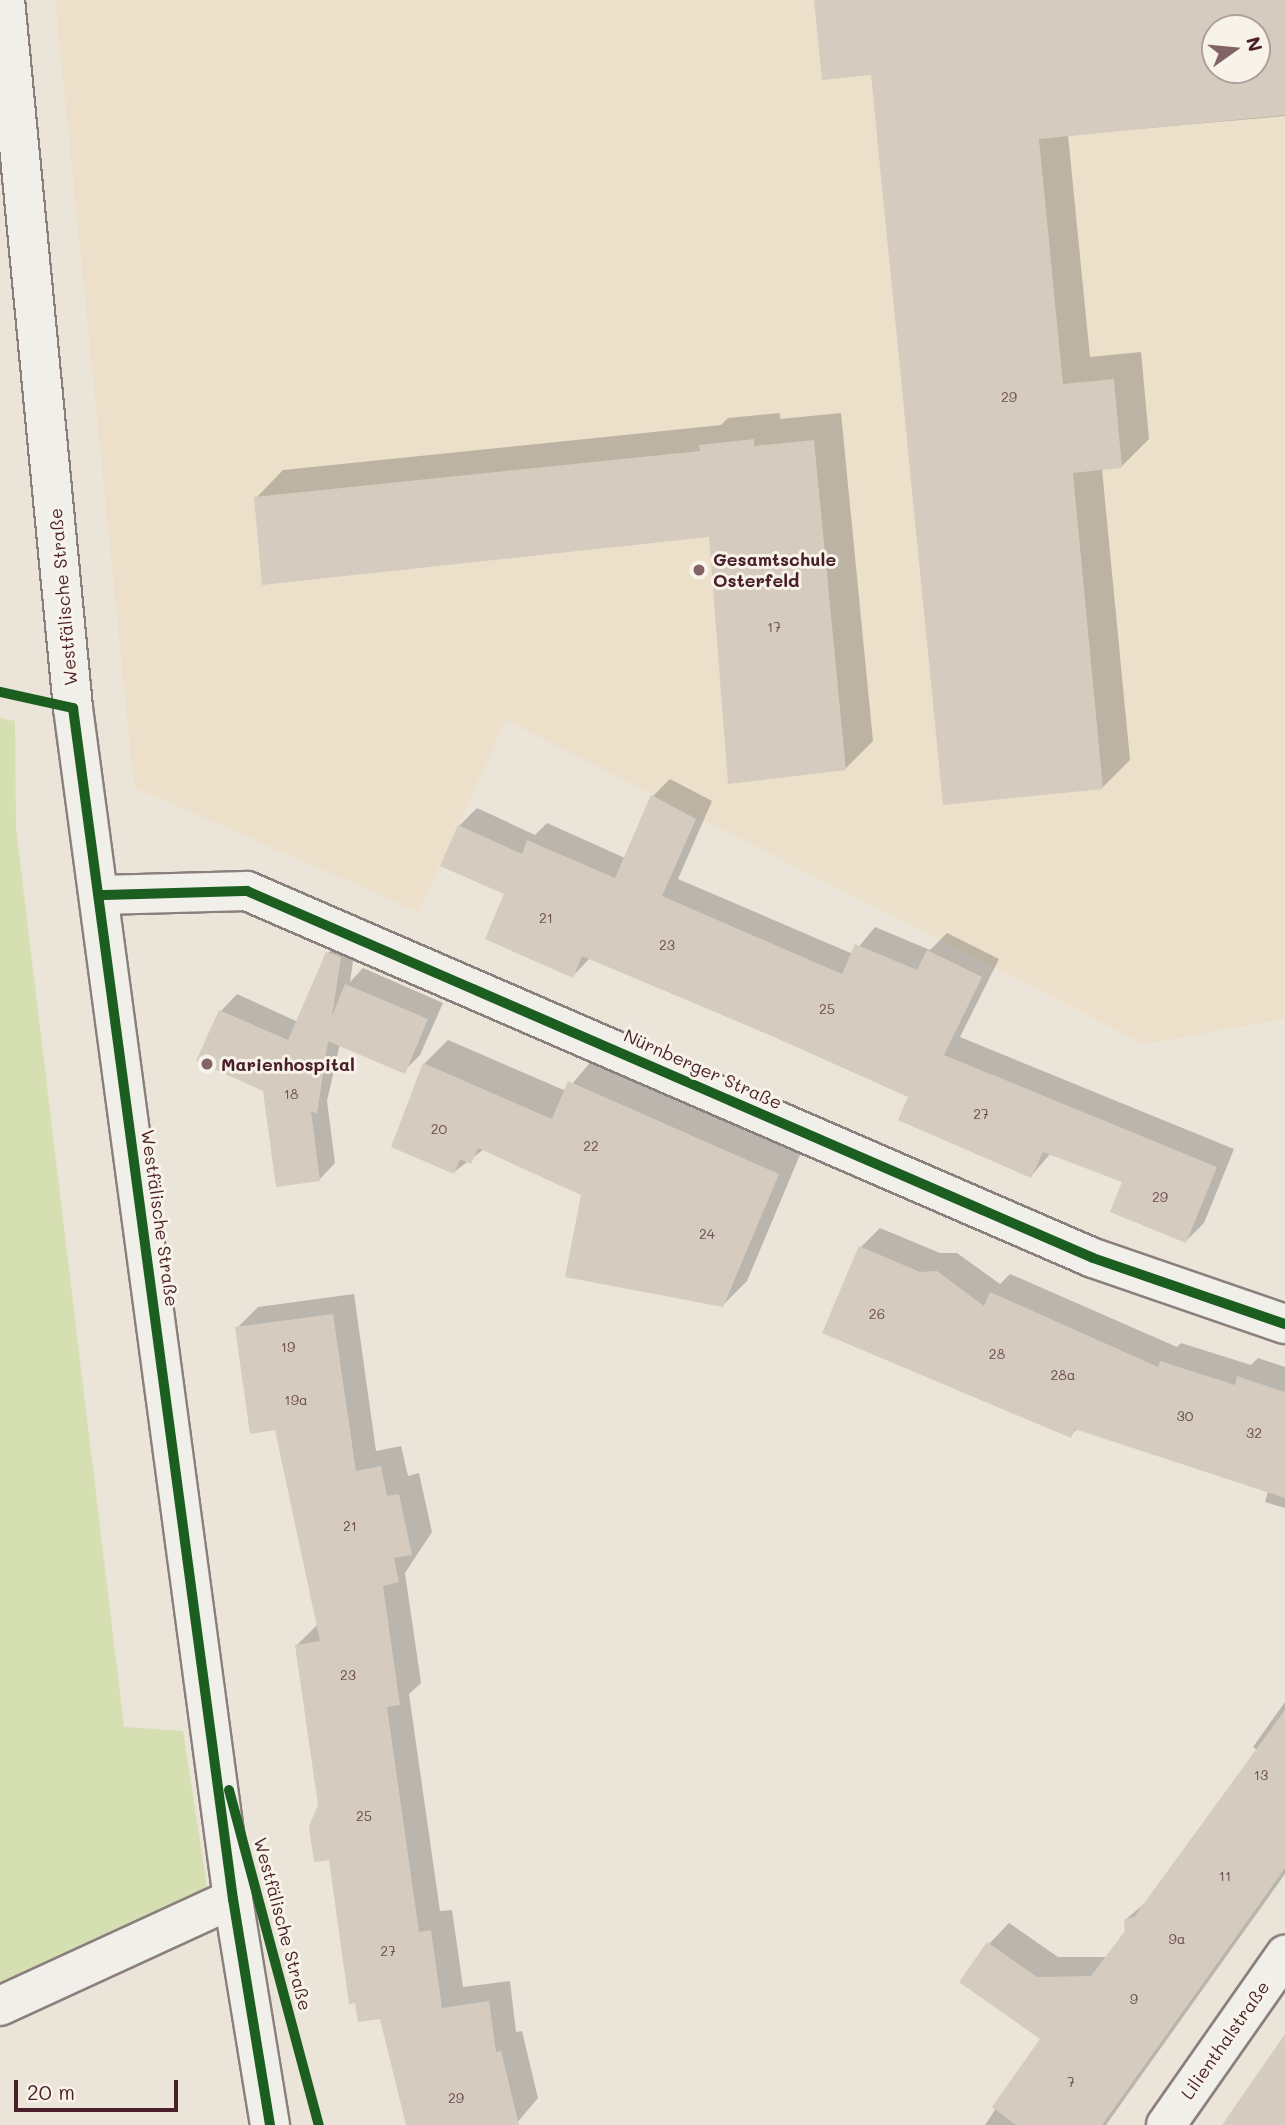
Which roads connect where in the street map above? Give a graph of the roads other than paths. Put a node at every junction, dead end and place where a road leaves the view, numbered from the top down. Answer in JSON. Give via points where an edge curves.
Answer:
{"nodes":[{"id":1,"x":5,"y":0,"type":"edge"},
{"id":2,"x":101,"y":895,"type":"junction"},
{"id":3,"x":1285,"y":1324,"type":"edge"},
{"id":4,"x":233,"y":1899,"type":"junction"},
{"id":5,"x":1285,"y":1955,"type":"edge"},
{"id":6,"x":0,"y":2006,"type":"edge"},
{"id":7,"x":270,"y":2125,"type":"edge"},
{"id":8,"x":1166,"y":2125,"type":"edge"}],
"edges":[{"from":1,"to":2,"type":"street","name":"Westfälische Straße","via":[[73,708]]},
{"from":2,"to":3,"type":"street","name":"Nürnberger Straße","via":[[247,891],[1093,1258]]},
{"from":2,"to":4,"type":"street","name":"Westfälische Straße"},
{"from":4,"to":6,"type":"street"},
{"from":4,"to":7,"type":"street","name":"Westfälische Straße"},
{"from":5,"to":8,"type":"street","name":"Lilienthalstraße"}]}
